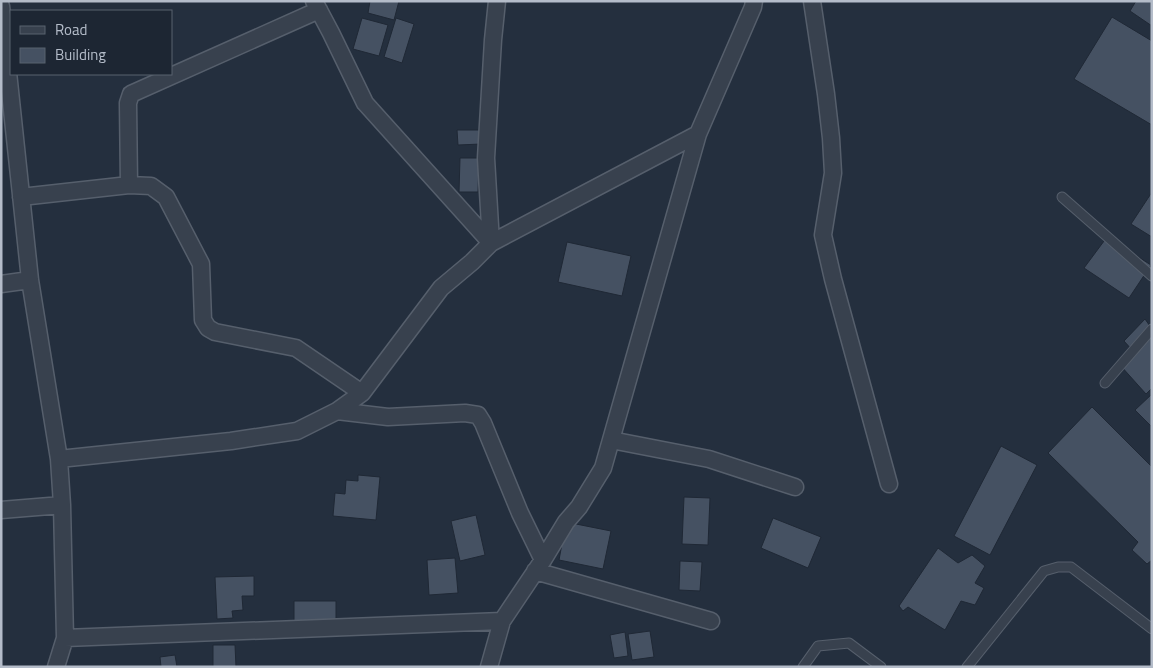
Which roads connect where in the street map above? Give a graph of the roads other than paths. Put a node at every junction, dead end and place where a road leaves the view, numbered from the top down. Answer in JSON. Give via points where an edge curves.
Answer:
{"nodes":[{"id":1,"x":497,"y":1,"type":"edge"},
{"id":2,"x":754,"y":1,"type":"edge"},
{"id":3,"x":812,"y":1,"type":"edge"},
{"id":4,"x":1,"y":6,"type":"edge"},
{"id":5,"x":316,"y":6,"type":"edge"},
{"id":6,"x":172,"y":74,"type":"edge"},
{"id":7,"x":171,"y":75,"type":"edge"},
{"id":8,"x":698,"y":134,"type":"junction"},
{"id":9,"x":129,"y":185,"type":"junction"},
{"id":10,"x":21,"y":197,"type":"junction"},
{"id":11,"x":1062,"y":197,"type":"dead end"},
{"id":12,"x":491,"y":243,"type":"junction"},
{"id":13,"x":1152,"y":276,"type":"edge"},
{"id":14,"x":30,"y":280,"type":"junction"},
{"id":15,"x":1,"y":284,"type":"edge"},
{"id":16,"x":1152,"y":329,"type":"edge"},
{"id":17,"x":1105,"y":383,"type":"dead end"},
{"id":18,"x":362,"y":393,"type":"junction"},
{"id":19,"x":337,"y":411,"type":"junction"},
{"id":20,"x":611,"y":440,"type":"junction"},
{"id":21,"x":59,"y":459,"type":"junction"},
{"id":22,"x":889,"y":484,"type":"dead end"},
{"id":23,"x":795,"y":487,"type":"dead end"},
{"id":24,"x":62,"y":505,"type":"junction"},
{"id":25,"x":1,"y":510,"type":"edge"},
{"id":26,"x":539,"y":566,"type":"junction"},
{"id":27,"x":502,"y":621,"type":"junction"},
{"id":28,"x":712,"y":621,"type":"dead end"},
{"id":29,"x":1152,"y":629,"type":"edge"},
{"id":30,"x":65,"y":638,"type":"junction"},
{"id":31,"x":56,"y":667,"type":"edge"},
{"id":32,"x":489,"y":667,"type":"edge"},
{"id":33,"x":803,"y":667,"type":"edge"},
{"id":34,"x":880,"y":667,"type":"edge"},
{"id":35,"x":967,"y":667,"type":"edge"}],
"edges":[{"from":1,"to":12,"type":"street","via":[[486,158]]},
{"from":2,"to":8,"type":"street"},
{"from":3,"to":22,"type":"street","via":[[826,94],[833,173],[823,235]]},
{"from":4,"to":10,"type":"street"},
{"from":5,"to":6,"type":"street"},
{"from":5,"to":12,"type":"street","via":[[365,103]]},
{"from":7,"to":9,"type":"street","via":[[131,94],[128,103]]},
{"from":8,"to":12,"type":"street"},
{"from":8,"to":20,"type":"street"},
{"from":9,"to":10,"type":"street"},
{"from":9,"to":18,"type":"street","via":[[151,186],[166,197],[201,264],[203,320],[208,328],[296,348]]},
{"from":10,"to":14,"type":"street"},
{"from":11,"to":13,"type":"lane"},
{"from":12,"to":18,"type":"street","via":[[441,288]]},
{"from":14,"to":15,"type":"street"},
{"from":14,"to":21,"type":"street"},
{"from":16,"to":17,"type":"lane"},
{"from":18,"to":19,"type":"street"},
{"from":19,"to":21,"type":"street","via":[[297,432]]},
{"from":19,"to":26,"type":"street","via":[[388,417],[478,415]]},
{"from":20,"to":23,"type":"street","via":[[709,459]]},
{"from":20,"to":26,"type":"street","via":[[604,468]]},
{"from":21,"to":24,"type":"street"},
{"from":24,"to":25,"type":"street"},
{"from":24,"to":30,"type":"street"},
{"from":26,"to":27,"type":"street"},
{"from":26,"to":28,"type":"street"},
{"from":27,"to":30,"type":"street"},
{"from":27,"to":32,"type":"street"},
{"from":29,"to":35,"type":"lane","via":[[1071,567],[1058,567],[1044,571]]},
{"from":30,"to":31,"type":"street"},
{"from":33,"to":34,"type":"lane","via":[[818,646],[849,643]]}]}
